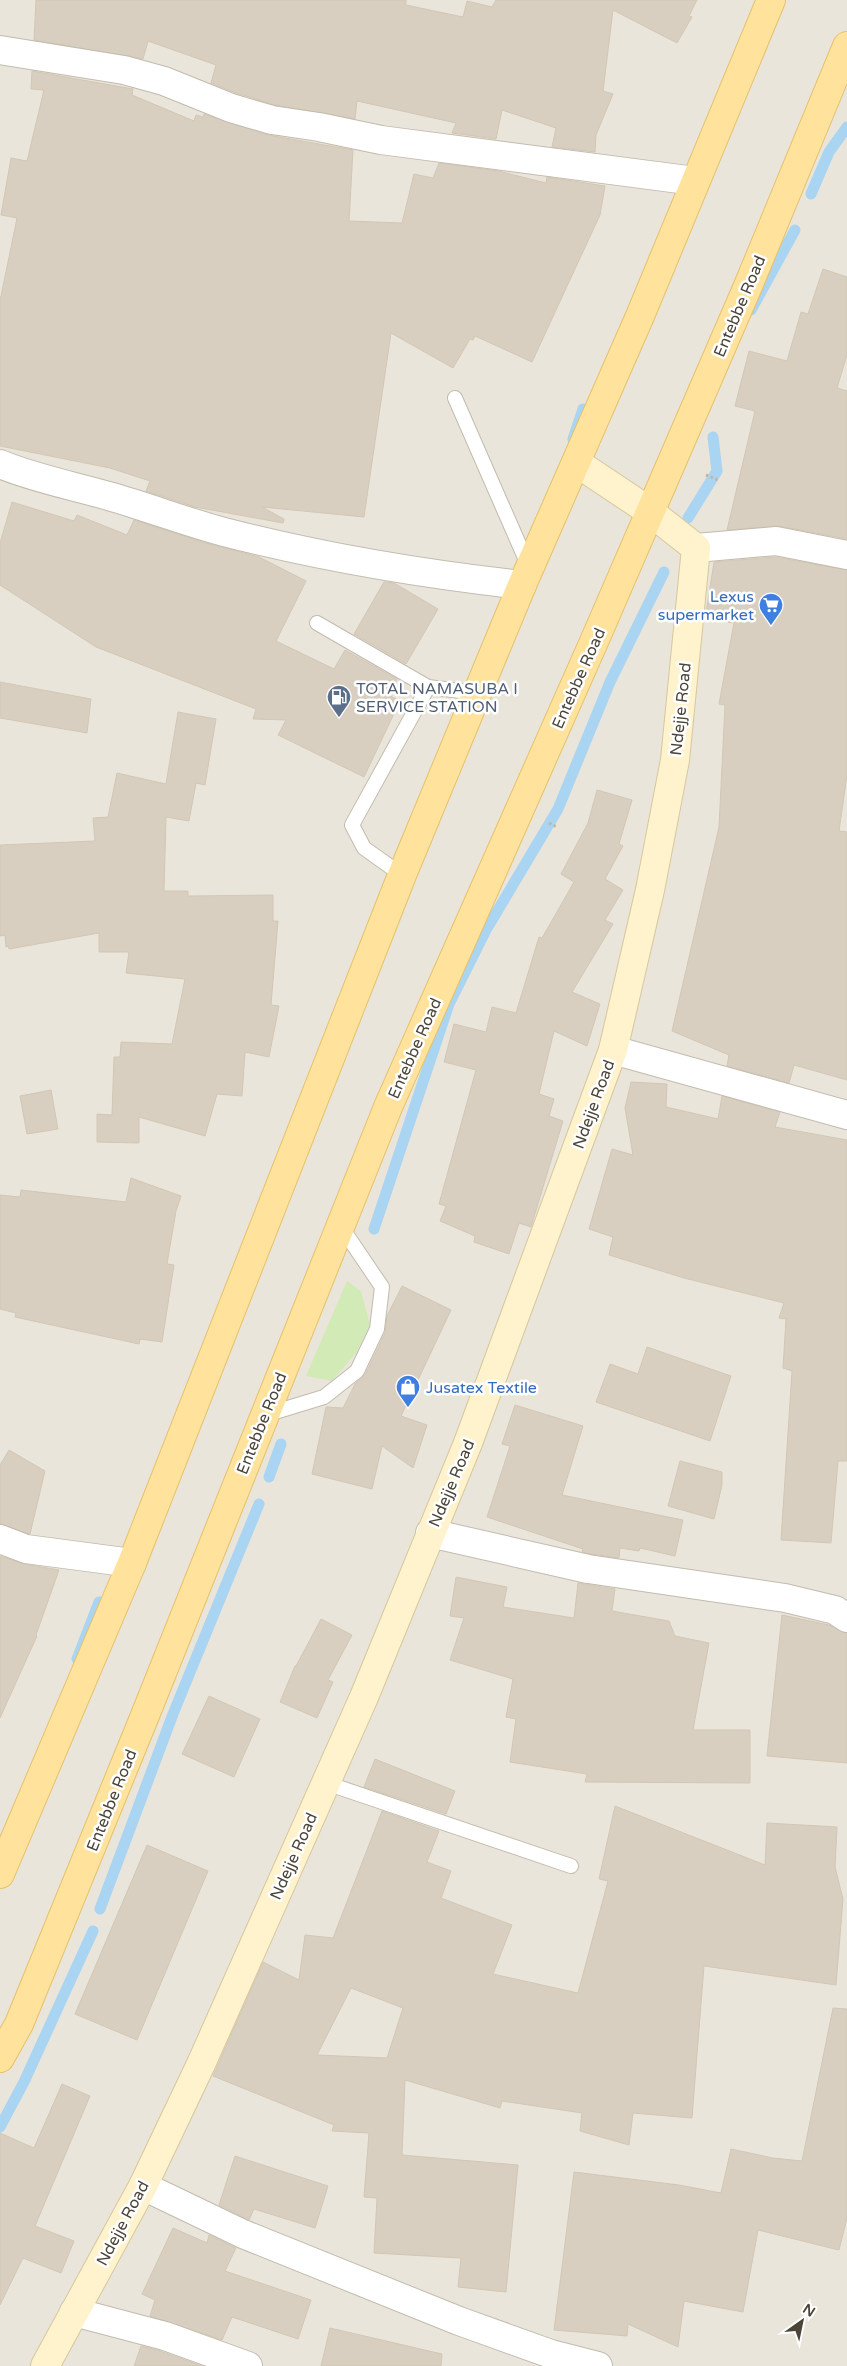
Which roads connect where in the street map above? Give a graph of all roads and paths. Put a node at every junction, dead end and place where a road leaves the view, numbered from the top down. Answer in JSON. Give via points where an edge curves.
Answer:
{"nodes":[{"id":1,"x":771,"y":0,"type":"edge"},
{"id":2,"x":0,"y":50,"type":"edge"},
{"id":3,"x":844,"y":61,"type":"edge"},
{"id":4,"x":695,"y":181,"type":"junction"},
{"id":5,"x":455,"y":398,"type":"dead end"},
{"id":6,"x":577,"y":463,"type":"junction"},
{"id":7,"x":0,"y":464,"type":"edge"},
{"id":8,"x":706,"y":475,"type":"dead end"},
{"id":9,"x":718,"y":480,"type":"dead end"},
{"id":10,"x":649,"y":511,"type":"junction"},
{"id":11,"x":696,"y":548,"type":"junction"},
{"id":12,"x":847,"y":555,"type":"edge"},
{"id":13,"x":526,"y":576,"type":"junction"},
{"id":14,"x":318,"y":623,"type":"dead end"},
{"id":15,"x":428,"y":687,"type":"junction"},
{"id":16,"x":477,"y":693,"type":"junction"},
{"id":17,"x":402,"y":875,"type":"junction"},
{"id":18,"x":613,"y":1050,"type":"junction"},
{"id":19,"x":847,"y":1114,"type":"edge"},
{"id":20,"x":340,"y":1225,"type":"junction"},
{"id":21,"x":263,"y":1416,"type":"junction"},
{"id":22,"x":430,"y":1533,"type":"junction"},
{"id":23,"x":0,"y":1539,"type":"edge"},
{"id":24,"x":132,"y":1563,"type":"junction"},
{"id":25,"x":847,"y":1618,"type":"edge"},
{"id":26,"x":326,"y":1783,"type":"junction"},
{"id":27,"x":571,"y":1866,"type":"dead end"},
{"id":28,"x":0,"y":1874,"type":"edge"},
{"id":29,"x":0,"y":2058,"type":"edge"},
{"id":30,"x":143,"y":2186,"type":"junction"},
{"id":31,"x":74,"y":2312,"type":"junction"},
{"id":32,"x":45,"y":2366,"type":"edge"},
{"id":33,"x":248,"y":2366,"type":"edge"},
{"id":34,"x":598,"y":2366,"type":"edge"}],
"edges":[{"from":1,"to":4,"type":"main road"},
{"from":2,"to":4,"type":"street","via":[[124,70],[272,120],[381,140]]},
{"from":3,"to":10,"type":"main road","name":"Entebbe Road"},
{"from":4,"to":6,"type":"main road"},
{"from":5,"to":13,"type":"lane"},
{"from":6,"to":10,"type":"street"},
{"from":6,"to":13,"type":"main road"},
{"from":7,"to":13,"type":"street","via":[[27,475],[284,546],[468,580]]},
{"from":8,"to":9,"type":"path"},
{"from":10,"to":11,"type":"street"},
{"from":10,"to":20,"type":"main road","name":"Entebbe Road","via":[[388,1107]]},
{"from":11,"to":12,"type":"street","via":[[776,542]]},
{"from":11,"to":18,"type":"street","name":"Ndejje Road","via":[[676,760]]},
{"from":13,"to":16,"type":"main road"},
{"from":14,"to":15,"type":"lane"},
{"from":15,"to":16,"type":"lane"},
{"from":15,"to":17,"type":"lane","via":[[352,825],[364,848]]},
{"from":16,"to":17,"type":"main road"},
{"from":17,"to":24,"type":"main road"},
{"from":18,"to":19,"type":"street"},
{"from":18,"to":22,"type":"street","name":"Ndejje Road","via":[[468,1442]]},
{"from":20,"to":21,"type":"main road","name":"Entebbe Road"},
{"from":20,"to":21,"type":"lane","via":[[382,1287],[377,1329],[357,1371],[324,1397]]},
{"from":21,"to":29,"type":"main road","name":"Entebbe Road","via":[[146,1713],[18,2024]]},
{"from":22,"to":25,"type":"street","via":[[588,1569],[786,1598],[835,1610]]},
{"from":22,"to":26,"type":"street","name":"Ndejje Road"},
{"from":23,"to":24,"type":"street","via":[[26,1549]]},
{"from":24,"to":28,"type":"main road"},
{"from":26,"to":27,"type":"lane"},
{"from":26,"to":30,"type":"street","name":"Ndejje Road"},
{"from":30,"to":31,"type":"street","name":"Ndejje Road"},
{"from":30,"to":34,"type":"street","via":[[243,2234],[450,2317],[552,2354]]},
{"from":31,"to":32,"type":"street","name":"Ndejje Road"},
{"from":31,"to":33,"type":"street","via":[[165,2336]]}]}
